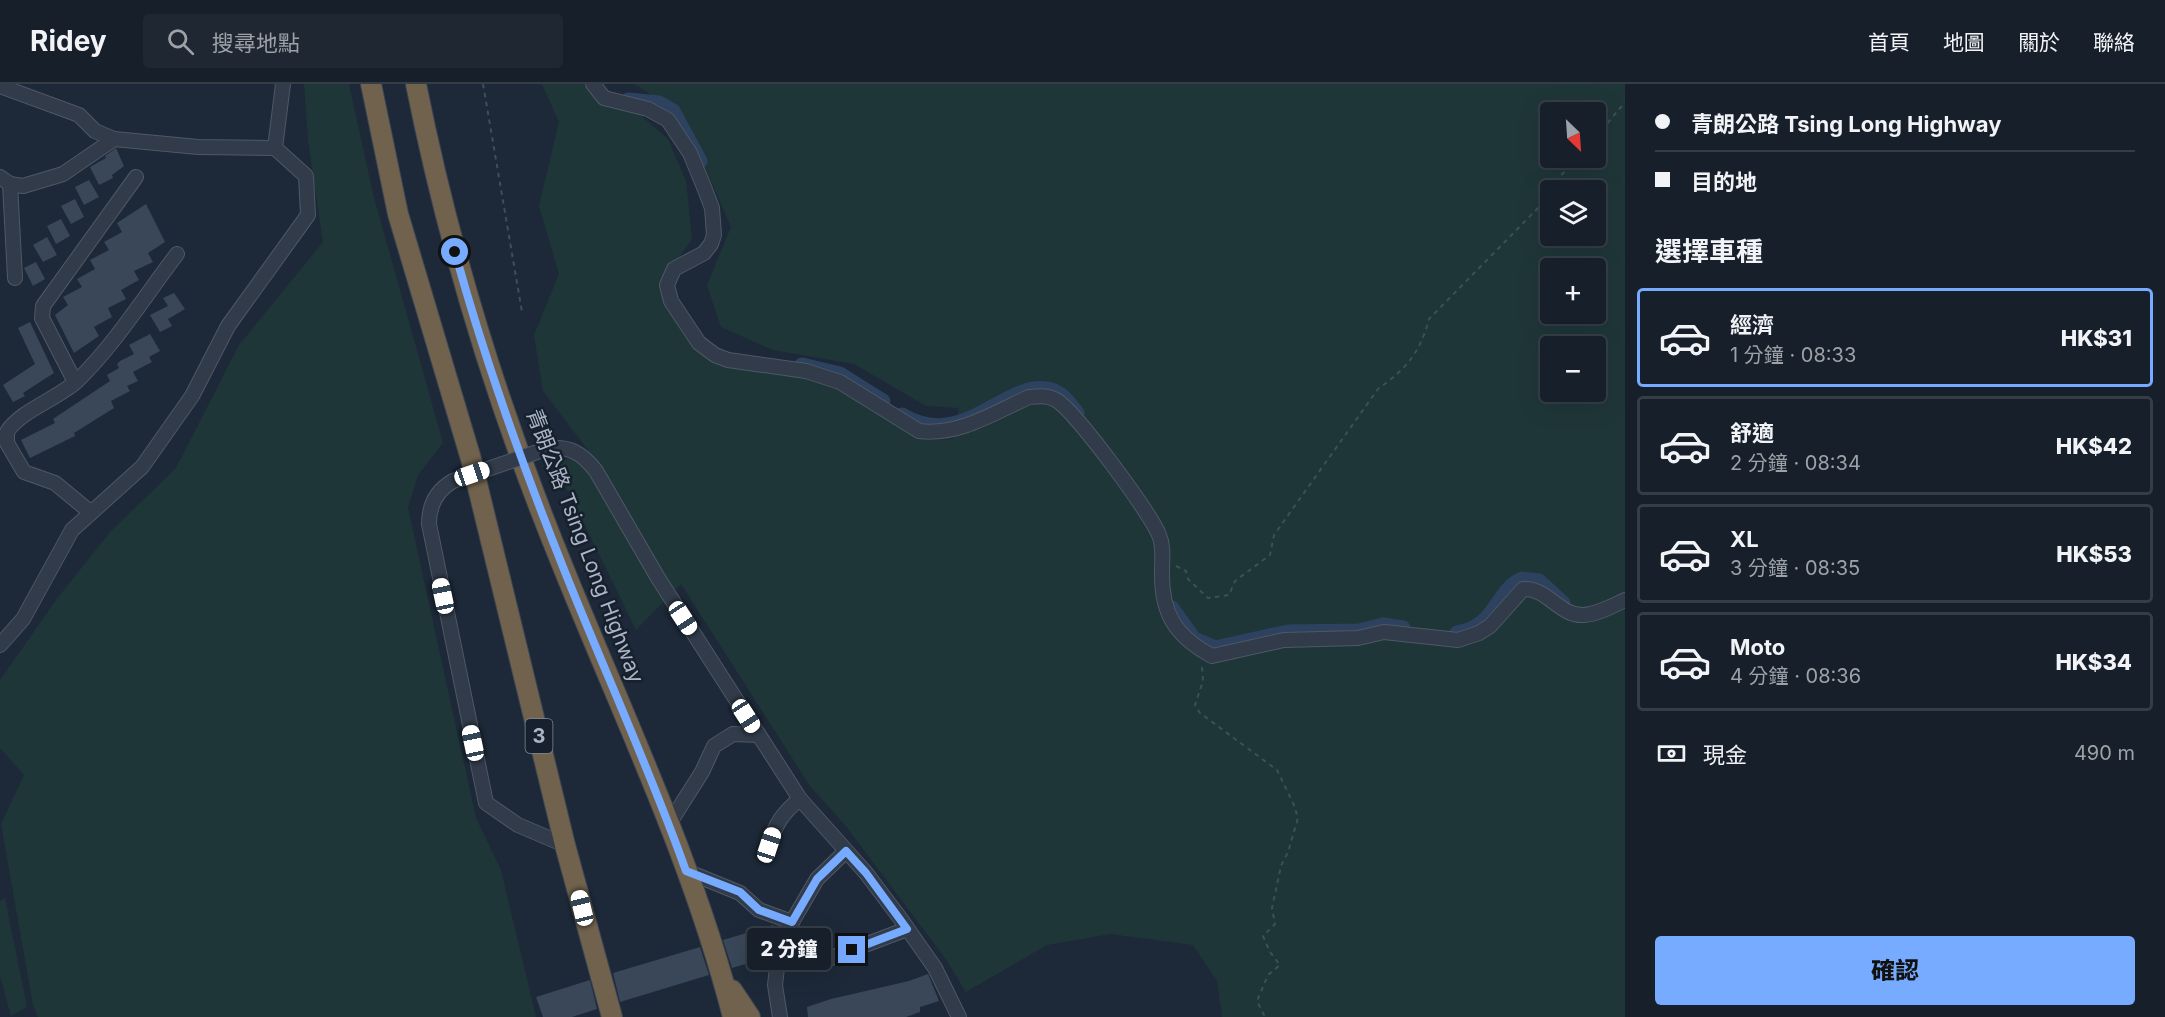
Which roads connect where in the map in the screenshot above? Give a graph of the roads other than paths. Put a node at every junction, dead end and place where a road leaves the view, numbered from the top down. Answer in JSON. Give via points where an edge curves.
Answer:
{"nodes":[{"id":1,"x":283,"y":84,"type":"edge"},
{"id":2,"x":371,"y":84,"type":"edge"},
{"id":3,"x":416,"y":84,"type":"edge"},
{"id":4,"x":593,"y":84,"type":"edge"},
{"id":5,"x":0,"y":87,"type":"edge"},
{"id":6,"x":114,"y":139,"type":"junction"},
{"id":7,"x":275,"y":148,"type":"junction"},
{"id":8,"x":136,"y":177,"type":"dead end"},
{"id":9,"x":5,"y":181,"type":"edge"},
{"id":10,"x":177,"y":254,"type":"dead end"},
{"id":11,"x":15,"y":278,"type":"dead end"},
{"id":12,"x":75,"y":382,"type":"junction"},
{"id":13,"x":90,"y":512,"type":"junction"},
{"id":14,"x":1625,"y":600,"type":"edge"},
{"id":15,"x":0,"y":645,"type":"edge"},
{"id":16,"x":758,"y":735,"type":"junction"},
{"id":17,"x":800,"y":800,"type":"junction"},
{"id":18,"x":669,"y":824,"type":"junction"},
{"id":19,"x":565,"y":845,"type":"junction"},
{"id":20,"x":769,"y":845,"type":"dead end"},
{"id":21,"x":846,"y":851,"type":"junction"},
{"id":22,"x":686,"y":871,"type":"junction"},
{"id":23,"x":792,"y":922,"type":"junction"},
{"id":24,"x":907,"y":929,"type":"junction"},
{"id":25,"x":815,"y":964,"type":"dead end"},
{"id":26,"x":723,"y":975,"type":"junction"},
{"id":27,"x":610,"y":1015,"type":"edge"},
{"id":28,"x":733,"y":1017,"type":"edge"},
{"id":29,"x":750,"y":1017,"type":"edge"},
{"id":30,"x":780,"y":1017,"type":"edge"},
{"id":31,"x":959,"y":1017,"type":"edge"}],
"edges":[{"from":1,"to":7,"type":"street"},
{"from":2,"to":19,"type":"highway","number":"3","via":[[398,214],[471,459]]},
{"from":3,"to":18,"type":"highway","name":"青朗公路 Tsing Long Highway","via":[[446,216],[477,327],[562,566]]},
{"from":4,"to":14,"type":"street","via":[[604,98],[648,109],[668,120],[690,153],[712,208],[714,235],[704,253],[674,269],[667,285],[671,301],[706,350],[728,360],[806,371],[840,382],[919,431],[958,429],[1029,397],[1041,395],[1057,400],[1091,437],[1155,526],[1162,546],[1164,608],[1188,641],[1212,656],[1284,640],[1358,638],[1384,632],[1458,640],[1490,626],[1523,589],[1539,592],[1580,615]]},
{"from":5,"to":6,"type":"street","via":[[79,115],[95,131]]},
{"from":6,"to":7,"type":"street","via":[[198,147]]},
{"from":6,"to":9,"type":"street","via":[[63,174],[22,186]]},
{"from":7,"to":13,"type":"street","via":[[306,176],[308,215],[228,326],[192,396],[142,467]]},
{"from":8,"to":12,"type":"street","via":[[41,312]]},
{"from":9,"to":11,"type":"street"},
{"from":10,"to":12,"type":"street","via":[[101,355]]},
{"from":12,"to":13,"type":"street","via":[[17,420],[6,437],[24,472],[55,483]]},
{"from":13,"to":15,"type":"street","via":[[72,530],[23,619]]},
{"from":16,"to":17,"type":"street"},
{"from":16,"to":18,"type":"street","via":[[733,734],[714,746]]},
{"from":16,"to":19,"type":"street","bridge":true,"via":[[657,578],[596,471],[576,451],[546,449],[453,481],[434,500],[429,524],[486,803],[519,825]]},
{"from":17,"to":20,"type":"street","via":[[775,825]]},
{"from":17,"to":21,"type":"street"},
{"from":18,"to":22,"type":"highway","name":"青朗公路 Tsing Long Highway"},
{"from":19,"to":27,"type":"highway","number":"3"},
{"from":21,"to":23,"type":"street","via":[[817,879]]},
{"from":21,"to":24,"type":"street"},
{"from":22,"to":23,"type":"street","via":[[740,892],[759,910]]},
{"from":22,"to":26,"type":"highway","name":"青朗公路 Tsing Long Highway"},
{"from":23,"to":30,"type":"street","via":[[777,968]]},
{"from":24,"to":25,"type":"street"},
{"from":24,"to":31,"type":"street","via":[[935,968]]},
{"from":26,"to":28,"type":"highway","name":"青朗公路 Tsing Long Highway"},
{"from":26,"to":29,"type":"highway"}]}
